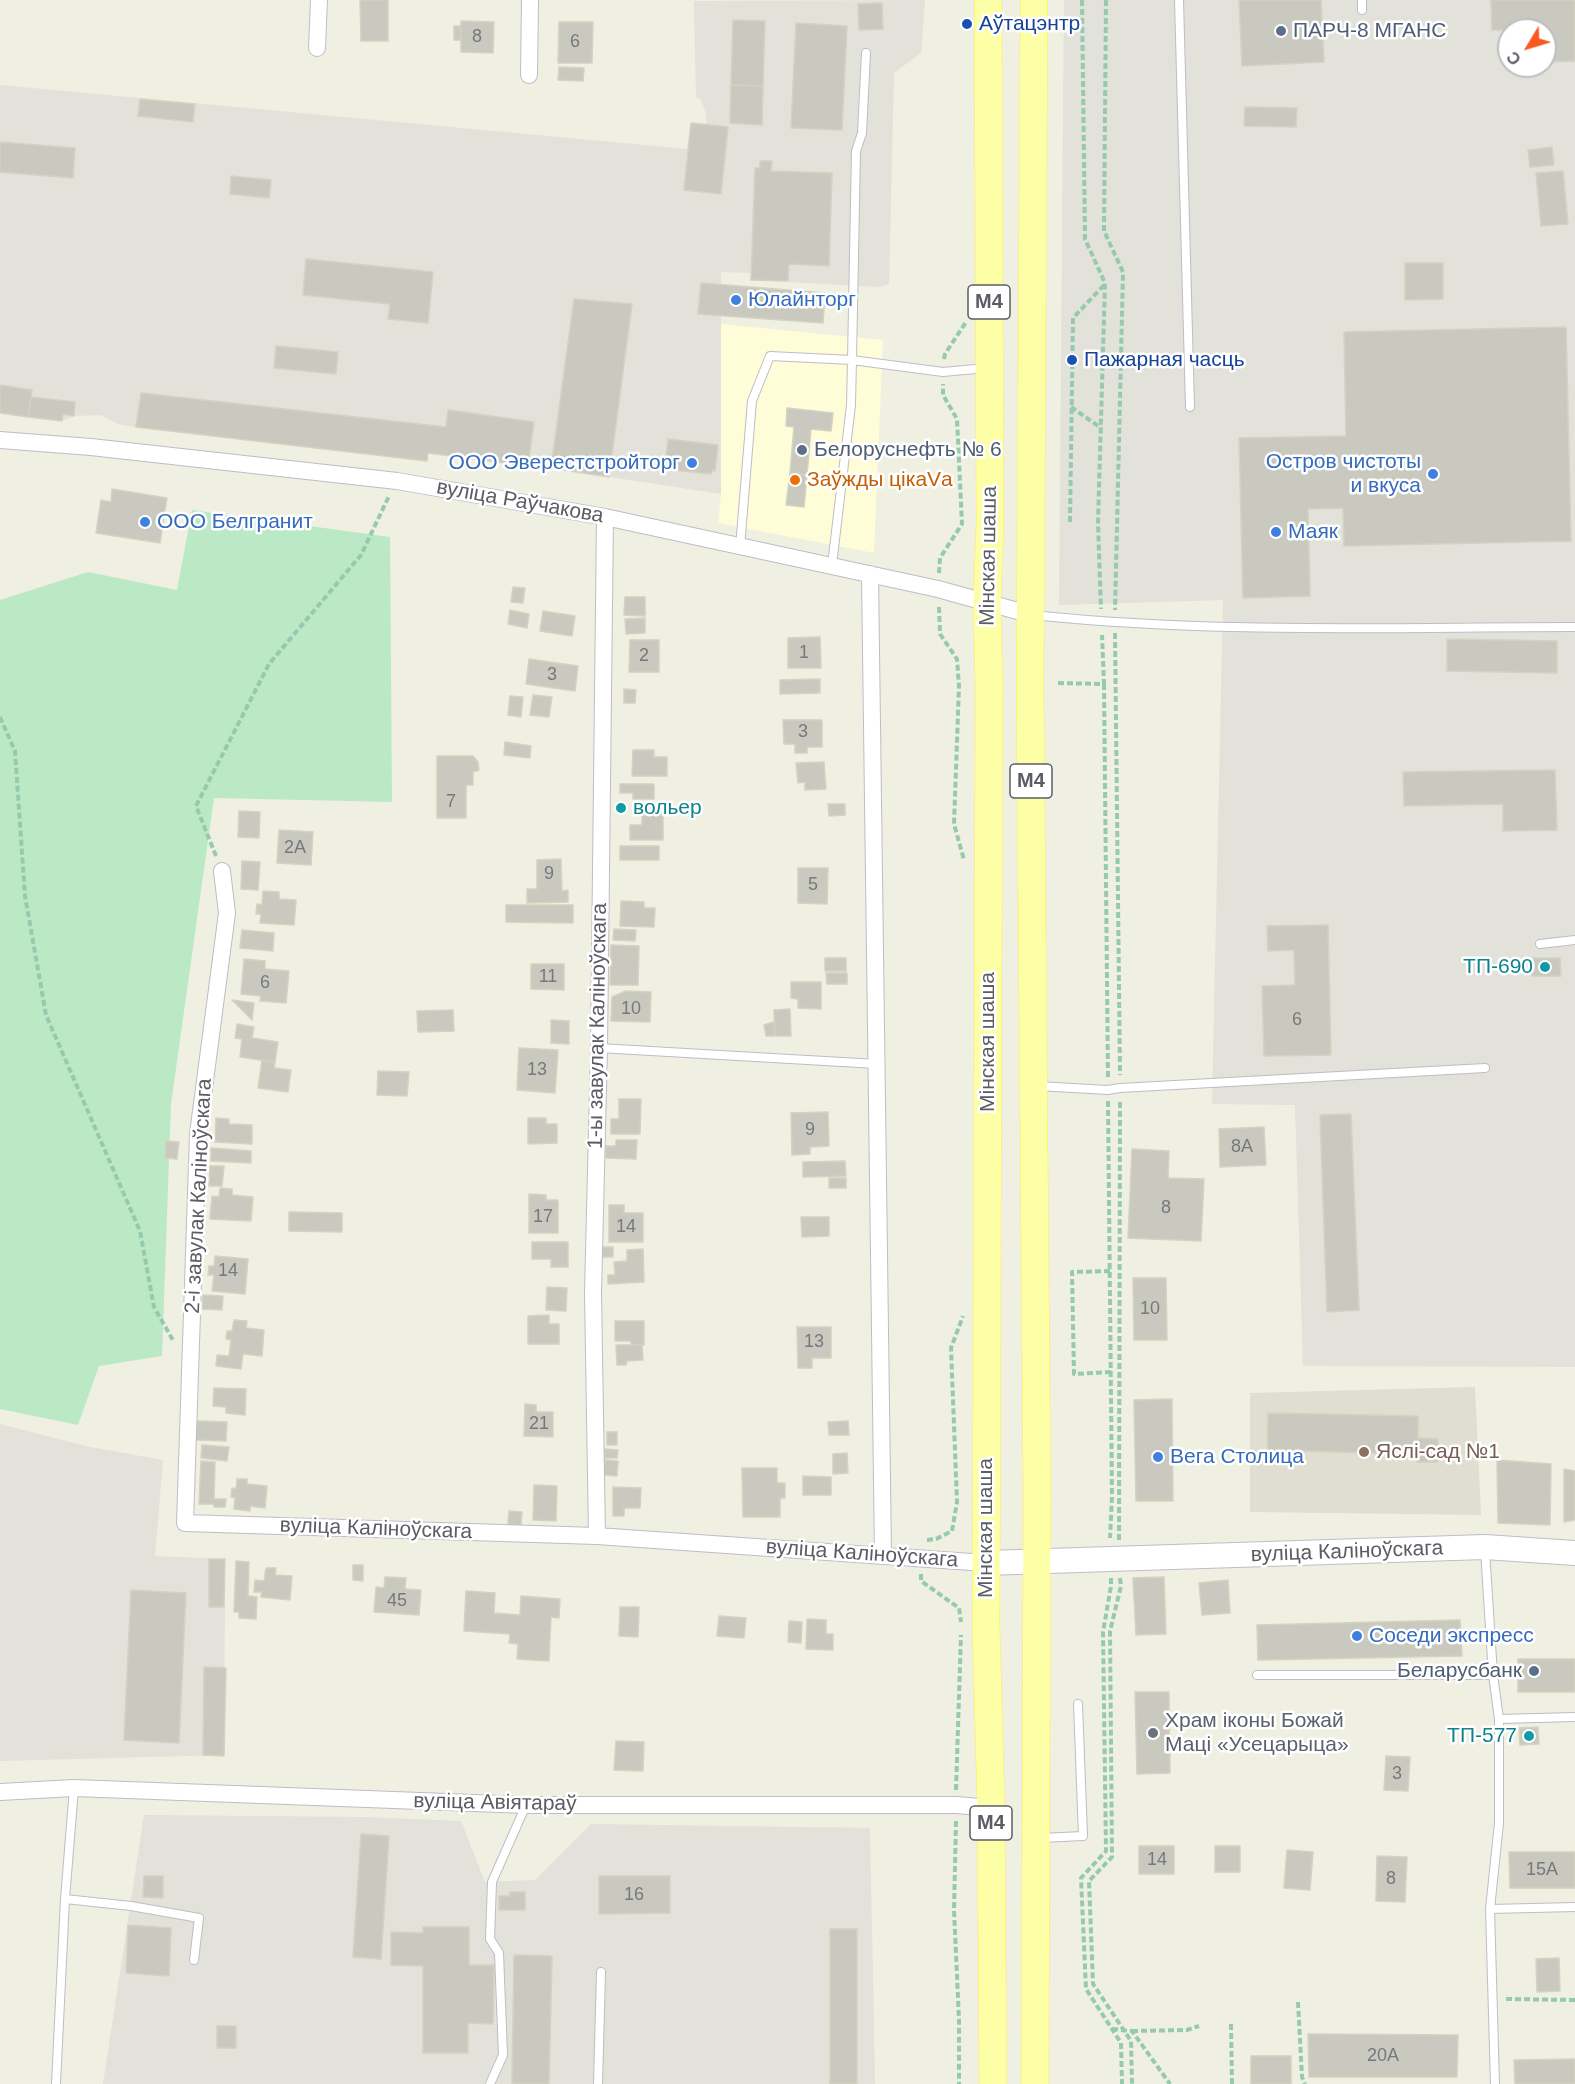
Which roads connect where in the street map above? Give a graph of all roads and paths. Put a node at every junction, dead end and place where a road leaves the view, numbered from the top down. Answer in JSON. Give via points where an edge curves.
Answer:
{"nodes":[{"id":1,"x":319,"y":0,"type":"edge"},
{"id":2,"x":530,"y":0,"type":"edge"},
{"id":3,"x":988,"y":0,"type":"edge"},
{"id":4,"x":1034,"y":0,"type":"edge"},
{"id":5,"x":1082,"y":0,"type":"edge"},
{"id":6,"x":1106,"y":0,"type":"edge"},
{"id":7,"x":1179,"y":0,"type":"edge"},
{"id":8,"x":1362,"y":0,"type":"edge"},
{"id":9,"x":1362,"y":10,"type":"dead end"},
{"id":10,"x":317,"y":48,"type":"dead end"},
{"id":11,"x":866,"y":53,"type":"dead end"},
{"id":12,"x":530,"y":75,"type":"dead end"},
{"id":13,"x":1105,"y":283,"type":"junction"},
{"id":14,"x":967,"y":321,"type":"dead end"},
{"id":15,"x":852,"y":360,"type":"junction"},
{"id":16,"x":990,"y":368,"type":"junction"},
{"id":17,"x":942,"y":372,"type":"junction"},
{"id":18,"x":1071,"y":407,"type":"junction"},
{"id":19,"x":1190,"y":407,"type":"dead end"},
{"id":20,"x":1101,"y":428,"type":"junction"},
{"id":21,"x":0,"y":440,"type":"edge"},
{"id":22,"x":397,"y":481,"type":"junction"},
{"id":23,"x":605,"y":517,"type":"junction"},
{"id":24,"x":1070,"y":522,"type":"dead end"},
{"id":25,"x":740,"y":547,"type":"junction"},
{"id":26,"x":832,"y":565,"type":"junction"},
{"id":27,"x":870,"y":574,"type":"junction"},
{"id":28,"x":938,"y":589,"type":"junction"},
{"id":29,"x":987,"y":604,"type":"junction"},
{"id":30,"x":1032,"y":615,"type":"junction"},
{"id":31,"x":1101,"y":622,"type":"junction"},
{"id":32,"x":1115,"y":622,"type":"junction"},
{"id":33,"x":1575,"y":627,"type":"edge"},
{"id":34,"x":1058,"y":682,"type":"dead end"},
{"id":35,"x":1104,"y":684,"type":"junction"},
{"id":36,"x":958,"y":686,"type":"dead end"},
{"id":37,"x":0,"y":717,"type":"edge"},
{"id":38,"x":222,"y":871,"type":"joint"},
{"id":39,"x":1575,"y":940,"type":"edge"},
{"id":40,"x":1540,"y":944,"type":"dead end"},
{"id":41,"x":599,"y":1048,"type":"junction"},
{"id":42,"x":877,"y":1064,"type":"junction"},
{"id":43,"x":1485,"y":1068,"type":"dead end"},
{"id":44,"x":1034,"y":1086,"type":"junction"},
{"id":45,"x":1120,"y":1088,"type":"junction"},
{"id":46,"x":1108,"y":1090,"type":"junction"},
{"id":47,"x":1110,"y":1271,"type":"junction"},
{"id":48,"x":190,"y":1371,"type":"junction"},
{"id":49,"x":1111,"y":1372,"type":"junction"},
{"id":50,"x":184,"y":1523,"type":"joint"},
{"id":51,"x":597,"y":1536,"type":"junction"},
{"id":52,"x":1485,"y":1547,"type":"junction"},
{"id":53,"x":1575,"y":1553,"type":"edge"},
{"id":54,"x":883,"y":1556,"type":"junction"},
{"id":55,"x":1114,"y":1560,"type":"junction"},
{"id":56,"x":986,"y":1563,"type":"junction"},
{"id":57,"x":1037,"y":1563,"type":"junction"},
{"id":58,"x":962,"y":1625,"type":"dead end"},
{"id":59,"x":1257,"y":1675,"type":"dead end"},
{"id":60,"x":1493,"y":1675,"type":"junction"},
{"id":61,"x":1078,"y":1704,"type":"dead end"},
{"id":62,"x":1575,"y":1717,"type":"edge"},
{"id":63,"x":1498,"y":1719,"type":"junction"},
{"id":64,"x":74,"y":1788,"type":"junction"},
{"id":65,"x":0,"y":1792,"type":"edge"},
{"id":66,"x":526,"y":1805,"type":"junction"},
{"id":67,"x":956,"y":1805,"type":"junction"},
{"id":68,"x":991,"y":1808,"type":"junction"},
{"id":69,"x":1037,"y":1838,"type":"junction"},
{"id":70,"x":65,"y":1899,"type":"junction"},
{"id":71,"x":1575,"y":1907,"type":"edge"},
{"id":72,"x":1490,"y":1909,"type":"junction"},
{"id":73,"x":194,"y":1960,"type":"dead end"},
{"id":74,"x":600,"y":1972,"type":"dead end"},
{"id":75,"x":1493,"y":1999,"type":"junction"},
{"id":76,"x":1575,"y":2000,"type":"edge"},
{"id":77,"x":1298,"y":2002,"type":"dead end"},
{"id":78,"x":1231,"y":2024,"type":"dead end"},
{"id":79,"x":1198,"y":2025,"type":"dead end"},
{"id":80,"x":1112,"y":2029,"type":"junction"},
{"id":81,"x":1123,"y":2030,"type":"junction"},
{"id":82,"x":1132,"y":2031,"type":"junction"},
{"id":83,"x":56,"y":2084,"type":"edge"},
{"id":84,"x":490,"y":2084,"type":"edge"},
{"id":85,"x":598,"y":2084,"type":"edge"},
{"id":86,"x":959,"y":2084,"type":"edge"},
{"id":87,"x":993,"y":2084,"type":"edge"},
{"id":88,"x":1035,"y":2084,"type":"edge"},
{"id":89,"x":1122,"y":2084,"type":"edge"},
{"id":90,"x":1132,"y":2084,"type":"edge"},
{"id":91,"x":1170,"y":2084,"type":"edge"},
{"id":92,"x":1232,"y":2084,"type":"edge"},
{"id":93,"x":1305,"y":2084,"type":"edge"},
{"id":94,"x":1495,"y":2084,"type":"edge"}],
"edges":[{"from":1,"to":10,"type":"street"},
{"from":2,"to":12,"type":"street"},
{"from":3,"to":16,"type":"main road","name":"Мінская шаша","number":"М4"},
{"from":4,"to":30,"type":"main road","name":"Мінская шаша","number":"М4"},
{"from":5,"to":13,"type":"path","via":[[1084,239]]},
{"from":6,"to":32,"type":"path","via":[[1104,231],[1123,272]]},
{"from":7,"to":19,"type":"lane"},
{"from":8,"to":9,"type":"lane"},
{"from":11,"to":15,"type":"lane","via":[[862,133],[856,151]]},
{"from":13,"to":18,"type":"path","via":[[1072,318]]},
{"from":13,"to":20,"type":"path"},
{"from":14,"to":17,"type":"path","via":[[945,354]]},
{"from":15,"to":17,"type":"lane"},
{"from":15,"to":25,"type":"lane","via":[[770,356],[752,401]]},
{"from":15,"to":26,"type":"lane","via":[[851,405]]},
{"from":16,"to":17,"type":"lane"},
{"from":16,"to":29,"type":"main road","name":"Мінская шаша","number":"М4"},
{"from":17,"to":28,"type":"path","via":[[943,395],[957,419],[962,524],[940,558]]},
{"from":18,"to":20,"type":"path"},
{"from":18,"to":24,"type":"path"},
{"from":20,"to":31,"type":"path"},
{"from":21,"to":22,"type":"street","name":"вуліца Раўчакова"},
{"from":22,"to":23,"type":"street","name":"вуліца Раўчакова"},
{"from":22,"to":38,"type":"path","via":[[361,555],[269,664],[196,806]]},
{"from":23,"to":25,"type":"street","name":"вуліца Раўчакова"},
{"from":23,"to":41,"type":"street","name":"1-ы завулак Каліноўскага"},
{"from":25,"to":26,"type":"street","name":"вуліца Раўчакова"},
{"from":26,"to":27,"type":"street","name":"вуліца Раўчакова"},
{"from":27,"to":28,"type":"street","name":"вуліца Раўчакова"},
{"from":27,"to":42,"type":"street"},
{"from":28,"to":29,"type":"street","name":"вуліца Раўчакова"},
{"from":28,"to":36,"type":"path","via":[[940,634],[957,659]]},
{"from":29,"to":30,"type":"street","name":"вуліца Раўчакова"},
{"from":29,"to":56,"type":"main road","name":"Мінская шаша","number":"М4"},
{"from":30,"to":31,"type":"lane"},
{"from":30,"to":44,"type":"main road","name":"Мінская шаша","number":"М4"},
{"from":31,"to":32,"type":"lane"},
{"from":31,"to":35,"type":"path"},
{"from":32,"to":33,"type":"lane","via":[[1249,627]]},
{"from":32,"to":45,"type":"path"},
{"from":34,"to":35,"type":"path"},
{"from":35,"to":46,"type":"path"},
{"from":37,"to":48,"type":"path","via":[[15,751],[25,896],[46,1015],[140,1231],[154,1307]]},
{"from":38,"to":48,"type":"street","name":"2-і завулак Каліноўскага","via":[[227,912],[198,1134]]},
{"from":39,"to":40,"type":"lane"},
{"from":41,"to":42,"type":"lane"},
{"from":41,"to":51,"type":"street","name":"1-ы завулак Каліноўскага","via":[[593,1293]]},
{"from":42,"to":54,"type":"street"},
{"from":43,"to":45,"type":"lane"},
{"from":44,"to":46,"type":"lane"},
{"from":44,"to":57,"type":"main road","name":"Мінская шаша","number":"М4"},
{"from":45,"to":46,"type":"lane"},
{"from":45,"to":55,"type":"path"},
{"from":46,"to":47,"type":"path"},
{"from":47,"to":49,"type":"path"},
{"from":47,"to":49,"type":"path","via":[[1072,1272],[1074,1374]]},
{"from":48,"to":50,"type":"street","name":"2-і завулак Каліноўскага"},
{"from":49,"to":55,"type":"path"},
{"from":50,"to":51,"type":"street","name":"вуліца Каліноўскага"},
{"from":51,"to":54,"type":"street","name":"вуліца Каліноўскага"},
{"from":52,"to":53,"type":"main road","name":"вуліца Каліноўскага"},
{"from":52,"to":55,"type":"main road","name":"вуліца Каліноўскага"},
{"from":52,"to":60,"type":"lane"},
{"from":54,"to":56,"type":"street","name":"вуліца Каліноўскага"},
{"from":55,"to":57,"type":"main road","name":"вуліца Каліноўскага"},
{"from":55,"to":80,"type":"path","via":[[1102,1632],[1106,1851],[1081,1878],[1086,1989]]},
{"from":55,"to":81,"type":"path","via":[[1121,1586],[1110,1631],[1112,1857],[1089,1881],[1093,1984]]},
{"from":56,"to":57,"type":"main road","name":"вуліца Каліноўскага"},
{"from":56,"to":68,"type":"main road","name":"Мінская шаша","number":"М4"},
{"from":57,"to":69,"type":"main road","name":"Мінская шаша","number":"М4"},
{"from":58,"to":67,"type":"path"},
{"from":59,"to":60,"type":"lane"},
{"from":60,"to":63,"type":"lane"},
{"from":61,"to":69,"type":"lane","via":[[1083,1836]]},
{"from":62,"to":63,"type":"lane"},
{"from":63,"to":72,"type":"lane","via":[[1499,1824]]},
{"from":64,"to":65,"type":"street","name":"вуліца Авіятараў"},
{"from":64,"to":66,"type":"street","name":"вуліца Авіятараў"},
{"from":64,"to":70,"type":"lane"},
{"from":66,"to":67,"type":"street","name":"вуліца Авіятараў"},
{"from":66,"to":84,"type":"lane","via":[[492,1882],[490,1939],[500,1953],[503,2055]]},
{"from":67,"to":68,"type":"street","name":"вуліца Авіятараў"},
{"from":67,"to":86,"type":"path","via":[[954,1910]]},
{"from":68,"to":87,"type":"main road","name":"Мінская шаша","number":"М4"},
{"from":69,"to":88,"type":"main road","name":"Мінская шаша","number":"М4"},
{"from":70,"to":73,"type":"lane","via":[[198,1918]]},
{"from":70,"to":83,"type":"lane"},
{"from":71,"to":72,"type":"lane"},
{"from":72,"to":75,"type":"lane"},
{"from":74,"to":85,"type":"lane"},
{"from":75,"to":76,"type":"path"},
{"from":75,"to":94,"type":"lane"},
{"from":77,"to":93,"type":"path"},
{"from":78,"to":92,"type":"path"},
{"from":79,"to":82,"type":"path","via":[[1187,2030]]},
{"from":80,"to":81,"type":"path"},
{"from":80,"to":89,"type":"path","via":[[1121,2043]]},
{"from":81,"to":82,"type":"path"},
{"from":81,"to":90,"type":"path","via":[[1131,2041]]},
{"from":82,"to":91,"type":"path"}]}
